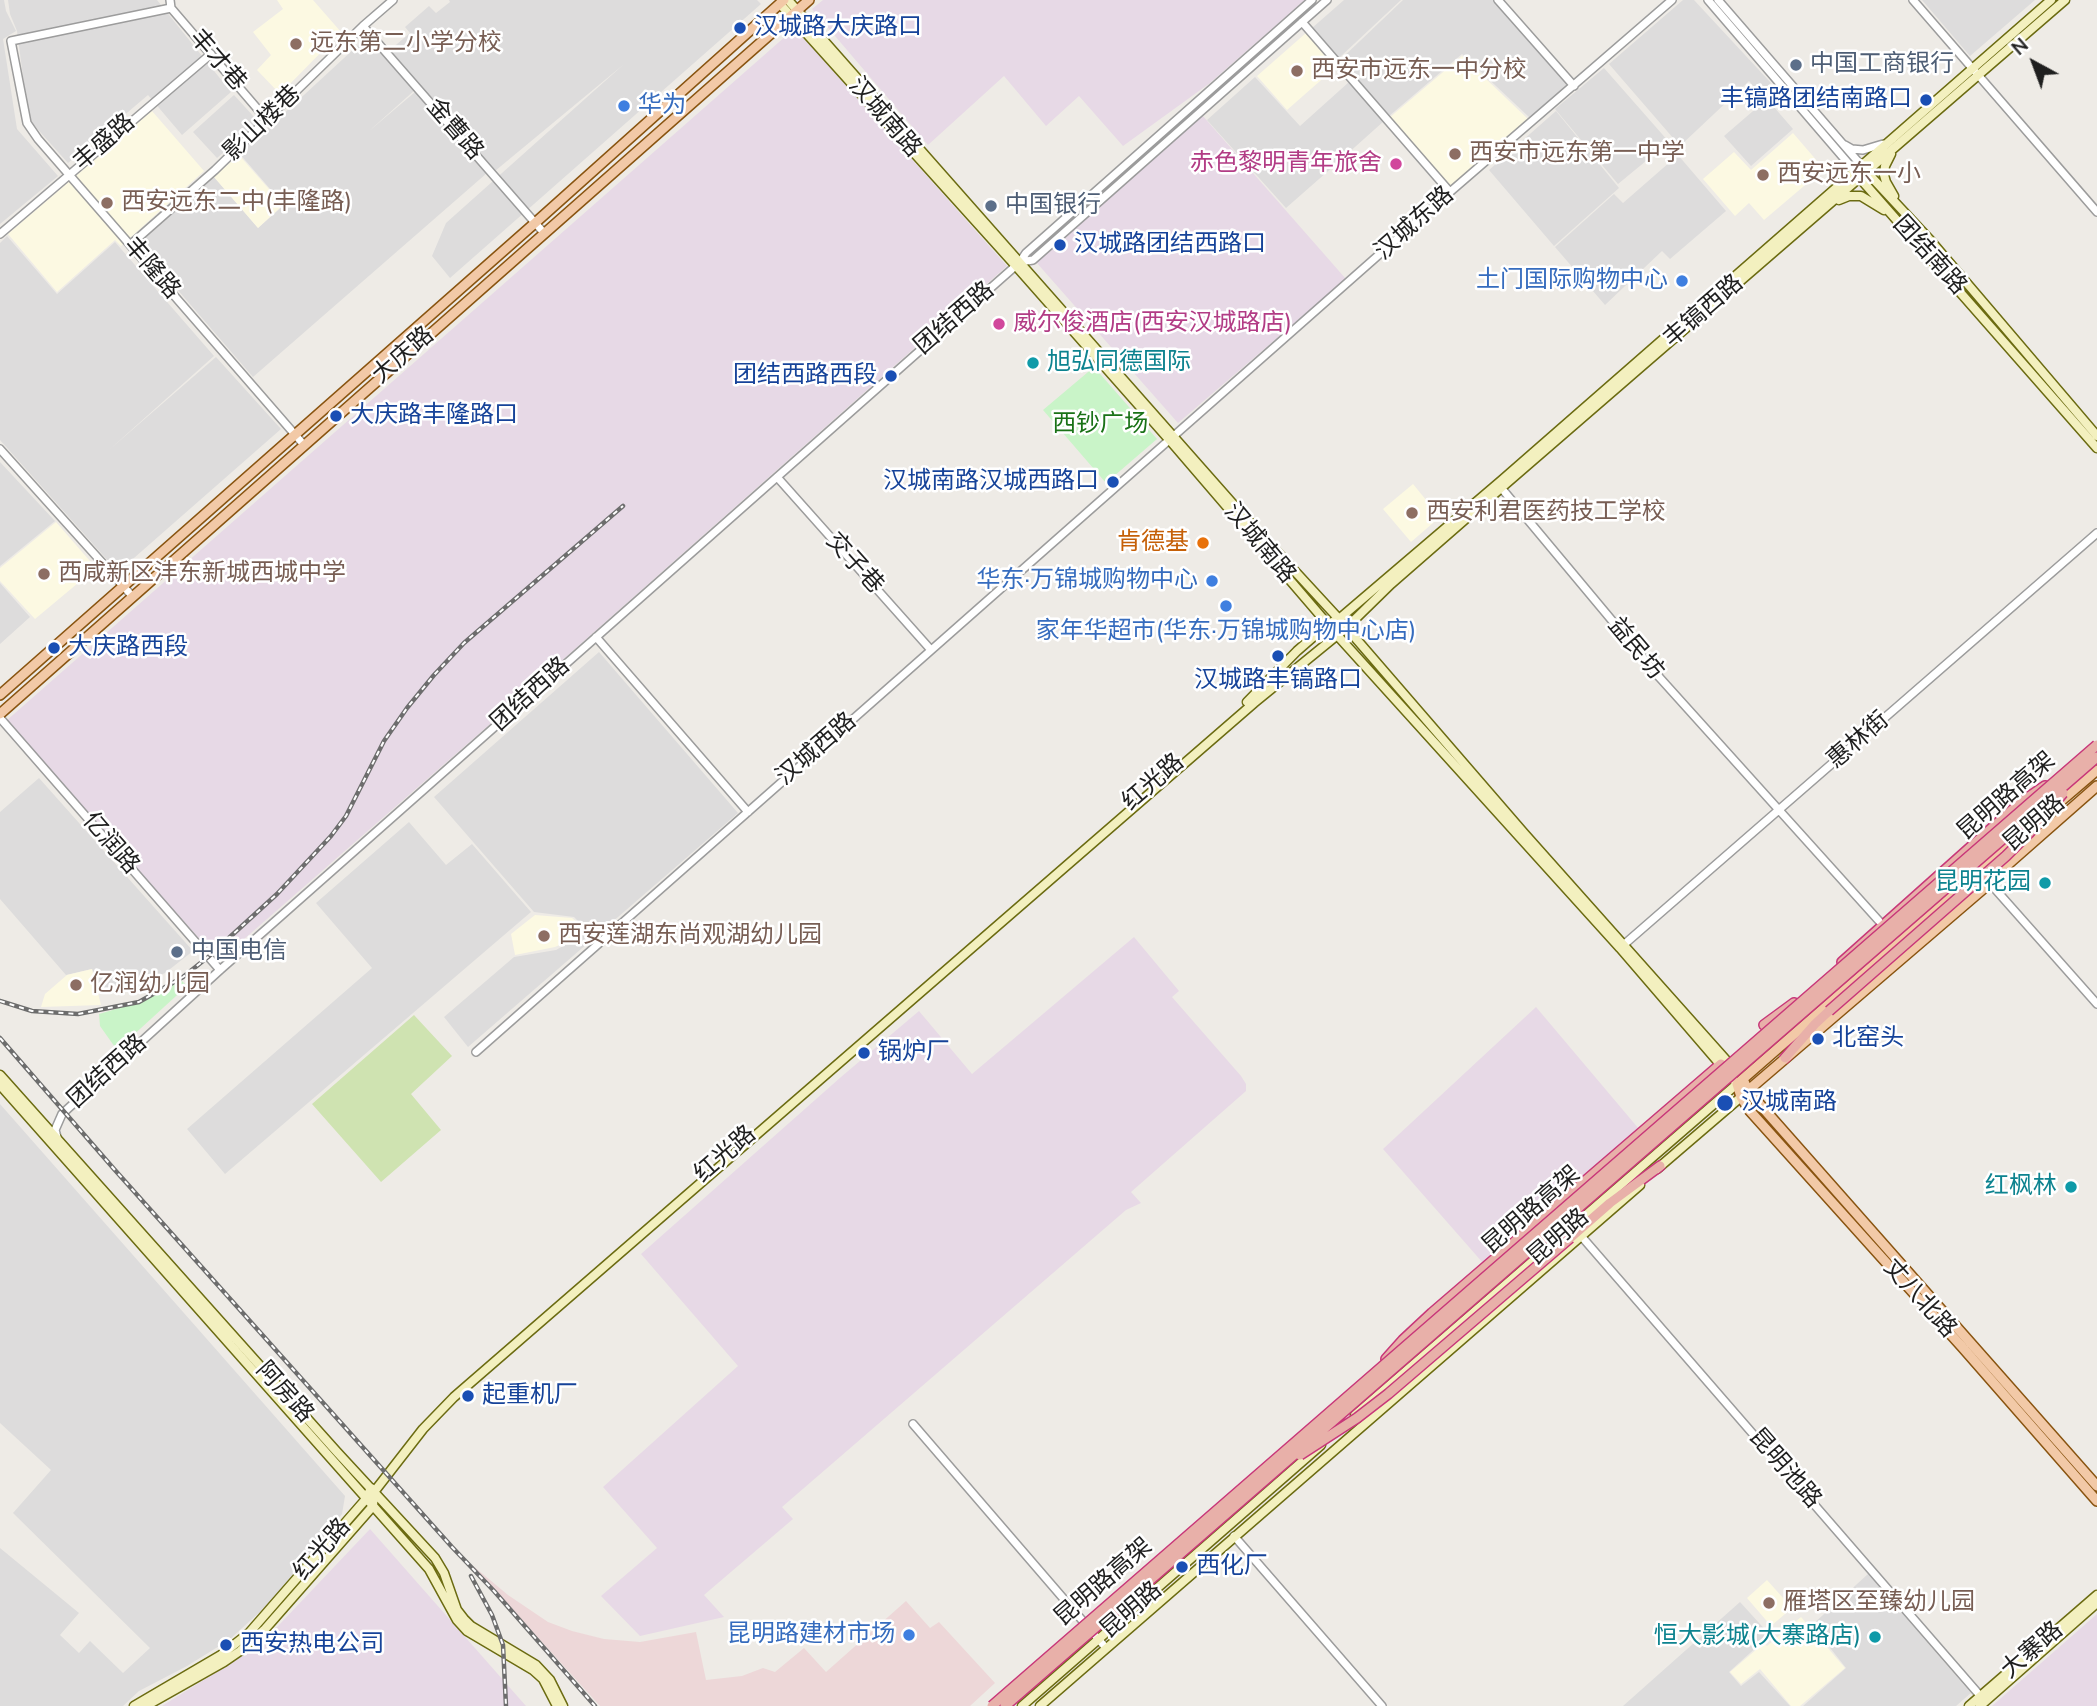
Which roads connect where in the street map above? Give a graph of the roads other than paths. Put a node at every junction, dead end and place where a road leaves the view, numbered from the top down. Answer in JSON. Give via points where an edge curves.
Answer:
{"nodes":[{"id":1,"x":393,"y":0,"type":"edge"},
{"id":2,"x":809,"y":0,"type":"edge"},
{"id":3,"x":1312,"y":0,"type":"edge"},
{"id":4,"x":1327,"y":0,"type":"edge"},
{"id":5,"x":1498,"y":0,"type":"edge"},
{"id":6,"x":1672,"y":0,"type":"edge"},
{"id":7,"x":1708,"y":0,"type":"edge"},
{"id":8,"x":1718,"y":0,"type":"edge"},
{"id":9,"x":1913,"y":0,"type":"edge"},
{"id":10,"x":2051,"y":0,"type":"edge"},
{"id":11,"x":2065,"y":0,"type":"edge"},
{"id":12,"x":782,"y":1,"type":"edge"},
{"id":13,"x":171,"y":4,"type":"edge"},
{"id":14,"x":794,"y":13,"type":"junction"},
{"id":15,"x":1302,"y":22,"type":"junction"},
{"id":16,"x":363,"y":26,"type":"junction"},
{"id":17,"x":211,"y":54,"type":"junction"},
{"id":18,"x":1975,"y":72,"type":"junction"},
{"id":19,"x":1574,"y":86,"type":"junction"},
{"id":20,"x":267,"y":120,"type":"junction"},
{"id":21,"x":1839,"y":139,"type":"junction"},
{"id":22,"x":1897,"y":140,"type":"junction"},
{"id":23,"x":1860,"y":171,"type":"junction"},
{"id":24,"x":69,"y":174,"type":"junction"},
{"id":25,"x":1450,"y":192,"type":"junction"},
{"id":26,"x":1824,"y":208,"type":"junction"},
{"id":27,"x":2097,"y":212,"type":"edge"},
{"id":28,"x":1907,"y":216,"type":"junction"},
{"id":29,"x":1899,"y":222,"type":"junction"},
{"id":30,"x":535,"y":223,"type":"junction"},
{"id":31,"x":544,"y":233,"type":"junction"},
{"id":32,"x":0,"y":234,"type":"edge"},
{"id":33,"x":130,"y":244,"type":"junction"},
{"id":34,"x":1018,"y":264,"type":"junction"},
{"id":35,"x":294,"y":435,"type":"junction"},
{"id":36,"x":2097,"y":436,"type":"edge"},
{"id":37,"x":1171,"y":438,"type":"junction"},
{"id":38,"x":304,"y":445,"type":"junction"},
{"id":39,"x":2097,"y":448,"type":"edge"},
{"id":40,"x":0,"y":449,"type":"edge"},
{"id":41,"x":1159,"y":449,"type":"joint"},
{"id":42,"x":777,"y":477,"type":"junction"},
{"id":43,"x":1499,"y":486,"type":"junction"},
{"id":44,"x":2097,"y":533,"type":"edge"},
{"id":45,"x":123,"y":587,"type":"junction"},
{"id":46,"x":133,"y":597,"type":"junction"},
{"id":47,"x":1339,"y":619,"type":"junction"},
{"id":48,"x":1328,"y":624,"type":"junction"},
{"id":49,"x":1346,"y":628,"type":"junction"},
{"id":50,"x":1337,"y":635,"type":"junction"},
{"id":51,"x":596,"y":637,"type":"junction"},
{"id":52,"x":931,"y":650,"type":"junction"},
{"id":53,"x":0,"y":695,"type":"edge"},
{"id":54,"x":0,"y":716,"type":"edge"},
{"id":55,"x":2097,"y":745,"type":"edge"},
{"id":56,"x":2097,"y":757,"type":"edge"},
{"id":57,"x":2082,"y":770,"type":"junction"},
{"id":58,"x":2097,"y":770,"type":"edge"},
{"id":59,"x":2059,"y":778,"type":"junction"},
{"id":60,"x":2097,"y":786,"type":"edge"},
{"id":61,"x":1780,"y":810,"type":"junction"},
{"id":62,"x":748,"y":812,"type":"junction"},
{"id":63,"x":1980,"y":872,"type":"junction"},
{"id":64,"x":1990,"y":883,"type":"junction"},
{"id":65,"x":1880,"y":920,"type":"dead end"},
{"id":66,"x":1622,"y":947,"type":"junction"},
{"id":67,"x":220,"y":970,"type":"junction"},
{"id":68,"x":2097,"y":1004,"type":"edge"},
{"id":69,"x":1764,"y":1025,"type":"dead end"},
{"id":70,"x":476,"y":1052,"type":"dead end"},
{"id":71,"x":1785,"y":1058,"type":"junction"},
{"id":72,"x":1721,"y":1064,"type":"junction"},
{"id":73,"x":0,"y":1075,"type":"edge"},
{"id":74,"x":1740,"y":1081,"type":"junction"},
{"id":75,"x":0,"y":1085,"type":"edge"},
{"id":76,"x":1745,"y":1094,"type":"junction"},
{"id":77,"x":57,"y":1137,"type":"dead end"},
{"id":78,"x":1660,"y":1166,"type":"junction"},
{"id":79,"x":1582,"y":1237,"type":"junction"},
{"id":80,"x":178,"y":1279,"type":"junction"},
{"id":81,"x":1370,"y":1377,"type":"junction"},
{"id":82,"x":913,"y":1424,"type":"dead end"},
{"id":83,"x":1275,"y":1471,"type":"junction"},
{"id":84,"x":2097,"y":1486,"type":"edge"},
{"id":85,"x":372,"y":1490,"type":"junction"},
{"id":86,"x":2097,"y":1501,"type":"edge"},
{"id":87,"x":370,"y":1503,"type":"junction"},
{"id":88,"x":1234,"y":1536,"type":"junction"},
{"id":89,"x":2097,"y":1595,"type":"edge"},
{"id":90,"x":2097,"y":1603,"type":"edge"},
{"id":91,"x":1099,"y":1639,"type":"junction"},
{"id":92,"x":1106,"y":1648,"type":"junction"},
{"id":93,"x":1982,"y":1702,"type":"edge"},
{"id":94,"x":134,"y":1706,"type":"edge"},
{"id":95,"x":146,"y":1706,"type":"edge"},
{"id":96,"x":557,"y":1706,"type":"edge"},
{"id":97,"x":563,"y":1706,"type":"edge"},
{"id":98,"x":992,"y":1706,"type":"edge"},
{"id":99,"x":1005,"y":1706,"type":"edge"},
{"id":100,"x":1022,"y":1706,"type":"edge"},
{"id":101,"x":1040,"y":1706,"type":"edge"},
{"id":102,"x":1382,"y":1706,"type":"edge"},
{"id":103,"x":1969,"y":1706,"type":"edge"}],
"edges":[{"from":1,"to":16,"type":"street","name":"影山楼巷"},
{"from":2,"to":14,"type":"main road","name":"大庆路"},
{"from":3,"to":34,"type":"street","name":"团结西路"},
{"from":4,"to":15,"type":"street","name":"团结西路"},
{"from":5,"to":19,"type":"street"},
{"from":6,"to":19,"type":"street","name":"汉城东路"},
{"from":7,"to":23,"type":"street","name":"团结南路"},
{"from":8,"to":21,"type":"street","name":"团结南路"},
{"from":9,"to":18,"type":"street"},
{"from":10,"to":18,"type":"main road","name":"丰镐西路"},
{"from":11,"to":18,"type":"main road","name":"丰镐西路"},
{"from":12,"to":14,"type":"main road","name":"汉城南路"},
{"from":12,"to":30,"type":"main road","name":"大庆路"},
{"from":13,"to":17,"type":"street","name":"丰才巷"},
{"from":13,"to":24,"type":"street","name":"丰隆路","via":[[11,41],[27,123]]},
{"from":14,"to":31,"type":"main road","name":"大庆路"},
{"from":14,"to":34,"type":"main road","name":"汉城南路"},
{"from":15,"to":25,"type":"street"},
{"from":15,"to":34,"type":"street","name":"团结西路","via":[[1033,260]]},
{"from":16,"to":20,"type":"street","name":"影山楼巷"},
{"from":16,"to":30,"type":"street","name":"金曹路"},
{"from":17,"to":20,"type":"street","name":"丰才巷"},
{"from":17,"to":24,"type":"street","name":"丰盛路"},
{"from":18,"to":22,"type":"main road","name":"丰镐西路"},
{"from":18,"to":27,"type":"street"},
{"from":19,"to":25,"type":"street","name":"汉城东路"},
{"from":20,"to":33,"type":"street","name":"影山楼巷"},
{"from":21,"to":22,"type":"street","via":[[1852,149],[1863,150]]},
{"from":21,"to":23,"type":"street","name":"团结南路"},
{"from":22,"to":23,"type":"main road","name":"丰镐西路"},
{"from":22,"to":28,"type":"main road","via":[[1884,175]]},
{"from":23,"to":26,"type":"main road","name":"丰镐西路"},
{"from":23,"to":28,"type":"main road","name":"团结南路"},
{"from":23,"to":29,"type":"main road","name":"团结南路"},
{"from":23,"to":43,"type":"main road","name":"丰镐西路"},
{"from":24,"to":32,"type":"street","name":"丰盛路"},
{"from":24,"to":33,"type":"street","name":"丰隆路"},
{"from":25,"to":37,"type":"street","name":"汉城东路"},
{"from":26,"to":29,"type":"main road","via":[[1842,198],[1861,196]]},
{"from":26,"to":43,"type":"main road","name":"丰镐西路"},
{"from":28,"to":36,"type":"main road","name":"团结南路"},
{"from":29,"to":39,"type":"main road","name":"团结南路"},
{"from":30,"to":31,"type":"street","name":"金曹路"},
{"from":30,"to":35,"type":"main road","name":"大庆路"},
{"from":31,"to":38,"type":"main road","name":"大庆路"},
{"from":33,"to":35,"type":"street","name":"丰隆路"},
{"from":34,"to":37,"type":"main road","name":"汉城南路"},
{"from":34,"to":42,"type":"street","name":"团结西路"},
{"from":35,"to":38,"type":"street","name":"丰隆路"},
{"from":35,"to":45,"type":"main road","name":"大庆路"},
{"from":37,"to":41,"type":"street","name":"汉城东路"},
{"from":37,"to":47,"type":"main road","name":"汉城南路"},
{"from":37,"to":48,"type":"main road","name":"汉城南路"},
{"from":38,"to":46,"type":"main road","name":"大庆路"},
{"from":40,"to":45,"type":"street"},
{"from":41,"to":52,"type":"street","name":"汉城西路"},
{"from":42,"to":51,"type":"street","name":"团结西路"},
{"from":42,"to":52,"type":"street","name":"交子巷"},
{"from":43,"to":47,"type":"main road","name":"丰镐西路"},
{"from":43,"to":49,"type":"main road","name":"丰镐西路"},
{"from":43,"to":61,"type":"street","name":"益民坊","via":[[1660,678]]},
{"from":44,"to":61,"type":"street","name":"惠林街"},
{"from":45,"to":46,"type":"street"},
{"from":45,"to":53,"type":"main road","name":"大庆路"},
{"from":46,"to":54,"type":"main road","name":"大庆路"},
{"from":47,"to":48,"type":"main road","name":"红光路"},
{"from":47,"to":49,"type":"main road","name":"汉城南路"},
{"from":48,"to":50,"type":"main road","name":"汉城南路"},
{"from":48,"to":85,"type":"main road","name":"红光路","via":[[1245,704],[449,1397],[419,1427]]},
{"from":49,"to":50,"type":"main road","name":"红光路"},
{"from":49,"to":66,"type":"main road","name":"汉城南路"},
{"from":50,"to":66,"type":"main road","name":"汉城南路"},
{"from":50,"to":85,"type":"main road","name":"红光路","via":[[454,1397]]},
{"from":51,"to":62,"type":"street"},
{"from":51,"to":67,"type":"street","name":"团结西路"},
{"from":52,"to":62,"type":"street","name":"汉城西路"},
{"from":54,"to":67,"type":"street","name":"亿润路"},
{"from":55,"to":59,"type":"highway","name":"昆明路高架","bridge":true},
{"from":56,"to":57,"type":"highway","name":"昆明路高架","bridge":true},
{"from":57,"to":71,"type":"highway","bridge":true,"via":[[2006,856],[1829,1011]]},
{"from":57,"to":83,"type":"highway","name":"昆明路高架","bridge":true},
{"from":58,"to":63,"type":"main road","name":"昆明路"},
{"from":59,"to":69,"type":"highway","bridge":true,"via":[[2020,803]]},
{"from":59,"to":81,"type":"highway","name":"昆明路高架","bridge":true},
{"from":60,"to":64,"type":"main road","name":"昆明路"},
{"from":61,"to":65,"type":"street","name":"益民坊"},
{"from":61,"to":66,"type":"street","name":"惠林街"},
{"from":62,"to":70,"type":"street","name":"汉城西路"},
{"from":63,"to":64,"type":"street"},
{"from":63,"to":74,"type":"main road","name":"昆明路"},
{"from":64,"to":68,"type":"street"},
{"from":64,"to":71,"type":"main road","name":"昆明路"},
{"from":66,"to":72,"type":"main road","name":"汉城南路"},
{"from":66,"to":74,"type":"main road","name":"汉城南路"},
{"from":67,"to":77,"type":"street","name":"团结西路","via":[[62,1114]]},
{"from":71,"to":76,"type":"main road","name":"昆明路"},
{"from":72,"to":74,"type":"main road","name":"汉城南路"},
{"from":72,"to":81,"type":"highway","bridge":true,"via":[[1432,1313]]},
{"from":73,"to":80,"type":"main road","name":"阿房路"},
{"from":74,"to":76,"type":"main road"},
{"from":74,"to":91,"type":"main road","name":"昆明路"},
{"from":75,"to":80,"type":"main road","name":"阿房路"},
{"from":76,"to":78,"type":"main road","name":"昆明路"},
{"from":76,"to":84,"type":"main road","name":"丈八北路"},
{"from":76,"to":86,"type":"main road","name":"丈八北路","via":[[1751,1111]]},
{"from":78,"to":79,"type":"main road","name":"昆明路"},
{"from":78,"to":83,"type":"highway","bridge":true,"via":[[1610,1203],[1388,1394]]},
{"from":79,"to":88,"type":"main road","name":"昆明路"},
{"from":79,"to":93,"type":"street","name":"昆明池路"},
{"from":80,"to":85,"type":"main road","name":"阿房路"},
{"from":80,"to":87,"type":"main road","name":"阿房路"},
{"from":81,"to":98,"type":"highway","name":"昆明路高架","bridge":true},
{"from":82,"to":91,"type":"street"},
{"from":83,"to":99,"type":"highway","name":"昆明路高架","bridge":true},
{"from":85,"to":87,"type":"main road","name":"红光路"},
{"from":85,"to":97,"type":"main road","name":"阿房路","via":[[435,1558],[464,1619],[536,1665]]},
{"from":87,"to":94,"type":"main road","name":"红光路","via":[[243,1639]]},
{"from":87,"to":95,"type":"main road","name":"红光路","via":[[292,1601],[255,1639]]},
{"from":87,"to":96,"type":"main road","name":"阿房路","via":[[429,1569],[457,1620],[533,1670]]},
{"from":88,"to":92,"type":"main road","name":"昆明路"},
{"from":88,"to":102,"type":"street"},
{"from":89,"to":93,"type":"main road","name":"大寨路"},
{"from":90,"to":93,"type":"main road","name":"大寨路"},
{"from":91,"to":92,"type":"street"},
{"from":91,"to":100,"type":"main road","name":"昆明路"},
{"from":92,"to":101,"type":"main road","name":"昆明路"},
{"from":93,"to":103,"type":"main road","name":"大寨路"}]}
